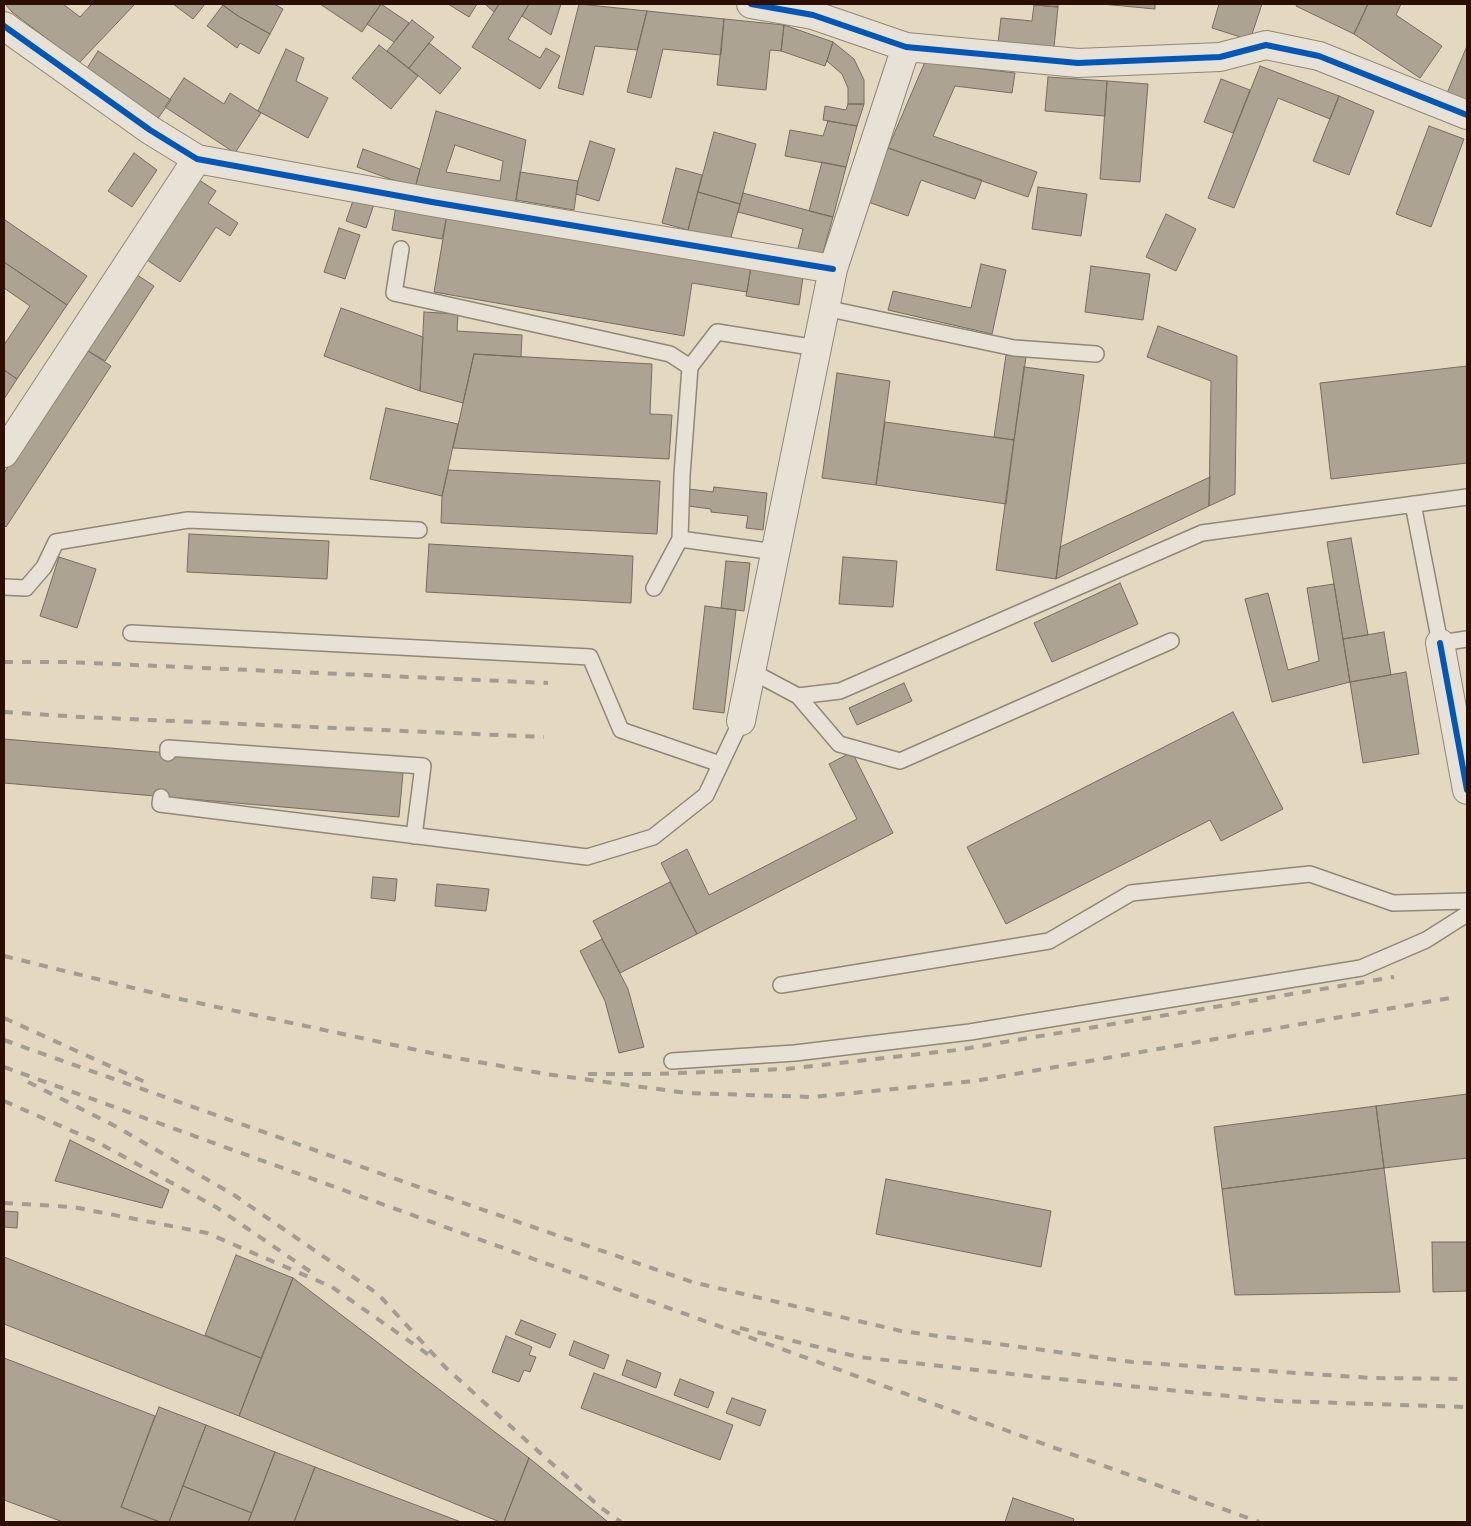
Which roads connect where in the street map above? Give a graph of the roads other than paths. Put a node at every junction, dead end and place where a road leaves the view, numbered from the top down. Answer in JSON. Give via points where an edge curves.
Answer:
{"nodes":[{"id":1,"x":751,"y":4,"type":"edge"},
{"id":2,"x":4,"y":26,"type":"edge"},
{"id":3,"x":906,"y":47,"type":"junction"},
{"id":4,"x":1467,"y":116,"type":"edge"},
{"id":5,"x":197,"y":159,"type":"junction"},
{"id":6,"x":401,"y":249,"type":"dead end"},
{"id":7,"x":833,"y":269,"type":"junction"},
{"id":8,"x":825,"y":308,"type":"junction"},
{"id":9,"x":817,"y":348,"type":"junction"},
{"id":10,"x":1096,"y":354,"type":"dead end"},
{"id":11,"x":690,"y":367,"type":"junction"},
{"id":12,"x":4,"y":453,"type":"edge"},
{"id":13,"x":1467,"y":496,"type":"edge"},
{"id":14,"x":1413,"y":504,"type":"junction"},
{"id":15,"x":418,"y":530,"type":"dead end"},
{"id":16,"x":680,"y":539,"type":"junction"},
{"id":17,"x":776,"y":552,"type":"junction"},
{"id":18,"x":4,"y":587,"type":"edge"},
{"id":19,"x":654,"y":588,"type":"dead end"},
{"id":20,"x":131,"y":633,"type":"dead end"},
{"id":21,"x":1467,"y":639,"type":"edge"},
{"id":22,"x":1171,"y":641,"type":"dead end"},
{"id":23,"x":1440,"y":643,"type":"junction"},
{"id":24,"x":751,"y":671,"type":"junction"},
{"id":25,"x":798,"y":696,"type":"junction"},
{"id":26,"x":741,"y":721,"type":"joint"},
{"id":27,"x":168,"y":753,"type":"dead end"},
{"id":28,"x":720,"y":764,"type":"junction"},
{"id":29,"x":1467,"y":790,"type":"edge"},
{"id":30,"x":161,"y":796,"type":"dead end"},
{"id":31,"x":414,"y":836,"type":"junction"},
{"id":32,"x":1467,"y":901,"type":"edge"},
{"id":33,"x":1467,"y":914,"type":"edge"},
{"id":34,"x":782,"y":985,"type":"dead end"},
{"id":35,"x":672,"y":1061,"type":"dead end"}],
"edges":[{"from":1,"to":3,"type":"street","via":[[813,15]]},
{"from":2,"to":5,"type":"street","via":[[150,130]]},
{"from":3,"to":4,"type":"street","via":[[1078,63],[1220,57],[1266,45],[1319,56]]},
{"from":3,"to":7,"type":"street"},
{"from":5,"to":7,"type":"street"},
{"from":5,"to":12,"type":"street"},
{"from":6,"to":11,"type":"lane","via":[[394,293],[670,354]]},
{"from":7,"to":8,"type":"street"},
{"from":8,"to":9,"type":"street"},
{"from":8,"to":10,"type":"lane","via":[[1014,348]]},
{"from":9,"to":11,"type":"lane","via":[[717,332]]},
{"from":9,"to":17,"type":"street"},
{"from":11,"to":16,"type":"lane"},
{"from":13,"to":14,"type":"lane"},
{"from":14,"to":23,"type":"lane"},
{"from":14,"to":25,"type":"lane","via":[[1202,533],[840,691]]},
{"from":15,"to":18,"type":"lane","via":[[188,520],[56,542],[44,566],[26,588]]},
{"from":16,"to":17,"type":"lane"},
{"from":16,"to":19,"type":"lane"},
{"from":17,"to":24,"type":"street"},
{"from":20,"to":28,"type":"lane","via":[[590,657],[621,730]]},
{"from":21,"to":23,"type":"lane"},
{"from":22,"to":25,"type":"lane","via":[[900,761],[839,744]]},
{"from":23,"to":29,"type":"street"},
{"from":24,"to":25,"type":"lane"},
{"from":24,"to":26,"type":"street"},
{"from":26,"to":28,"type":"lane"},
{"from":27,"to":31,"type":"lane","via":[[168,748],[423,766]]},
{"from":28,"to":31,"type":"lane","via":[[706,794],[653,837],[587,857]]},
{"from":30,"to":31,"type":"lane","via":[[160,804]]},
{"from":32,"to":34,"type":"lane","via":[[1392,903],[1310,874],[1131,893],[1049,942]]},
{"from":33,"to":35,"type":"lane","via":[[1426,940],[1361,968],[970,1032],[795,1053]]}]}
